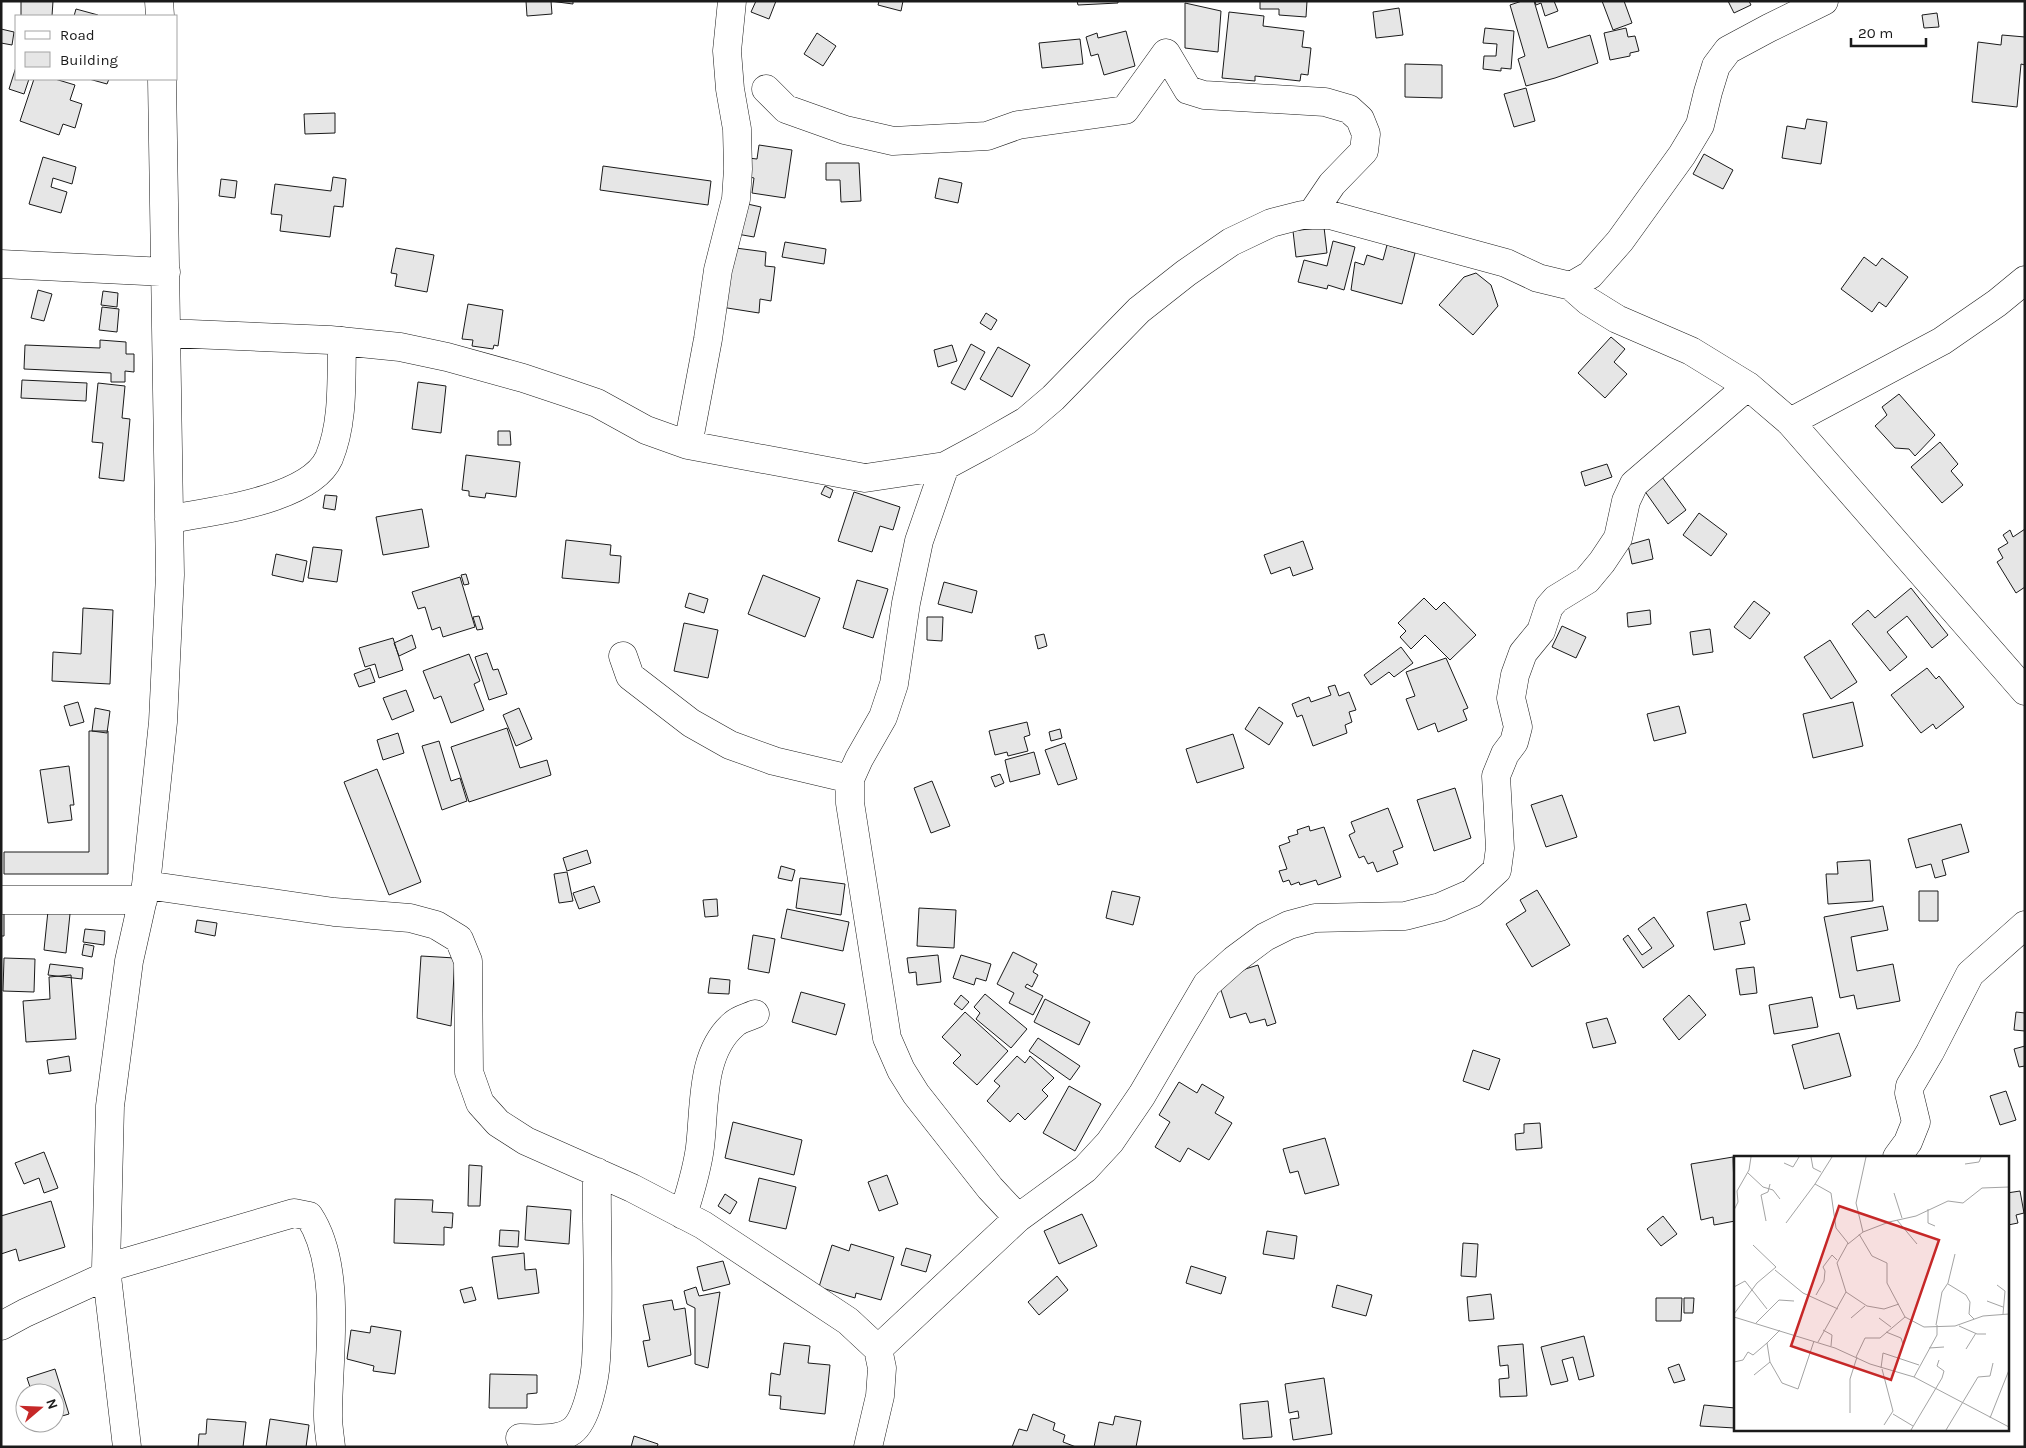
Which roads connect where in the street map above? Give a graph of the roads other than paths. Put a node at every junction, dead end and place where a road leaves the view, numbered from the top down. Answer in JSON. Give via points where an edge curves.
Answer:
{"nodes":[{"id":1,"x":159,"y":1,"type":"edge"},
{"id":2,"x":732,"y":1,"type":"edge"},
{"id":3,"x":1824,"y":1,"type":"edge"},
{"id":4,"x":160,"y":15,"type":"edge"},
{"id":5,"x":162,"y":80,"type":"edge"},
{"id":6,"x":766,"y":89,"type":"dead end"},
{"id":7,"x":1311,"y":215,"type":"junction"},
{"id":8,"x":1,"y":264,"type":"edge"},
{"id":9,"x":166,"y":272,"type":"junction"},
{"id":10,"x":2025,"y":280,"type":"edge"},
{"id":11,"x":1571,"y":286,"type":"junction"},
{"id":12,"x":167,"y":334,"type":"junction"},
{"id":13,"x":342,"y":341,"type":"junction"},
{"id":14,"x":1748,"y":386,"type":"junction"},
{"id":15,"x":1790,"y":422,"type":"junction"},
{"id":16,"x":688,"y":445,"type":"junction"},
{"id":17,"x":945,"y":466,"type":"junction"},
{"id":18,"x":170,"y":519,"type":"junction"},
{"id":19,"x":623,"y":656,"type":"dead end"},
{"id":20,"x":2025,"y":691,"type":"edge"},
{"id":21,"x":850,"y":779,"type":"junction"},
{"id":22,"x":144,"y":892,"type":"junction"},
{"id":23,"x":1,"y":900,"type":"edge"},
{"id":24,"x":2025,"y":925,"type":"edge"},
{"id":25,"x":755,"y":1014,"type":"dead end"},
{"id":26,"x":1897,"y":1156,"type":"edge"},
{"id":27,"x":597,"y":1172,"type":"junction"},
{"id":28,"x":683,"y":1214,"type":"junction"},
{"id":29,"x":1018,"y":1218,"type":"junction"},
{"id":30,"x":107,"y":1272,"type":"junction"},
{"id":31,"x":1,"y":1326,"type":"edge"},
{"id":32,"x":878,"y":1349,"type":"junction"},
{"id":33,"x":520,"y":1438,"type":"dead end"},
{"id":34,"x":127,"y":1447,"type":"edge"},
{"id":35,"x":331,"y":1447,"type":"edge"},
{"id":36,"x":868,"y":1447,"type":"edge"}],
"edges":[{"from":1,"to":4,"type":"street"},
{"from":2,"to":16,"type":"street","via":[[727,51],[738,129],[736,200],[718,270]]},
{"from":3,"to":11,"type":"street","via":[[1728,50],[1716,66],[1700,125],[1682,155],[1620,241],[1590,275]]},
{"from":5,"to":9,"type":"street"},
{"from":6,"to":7,"type":"street","via":[[786,109],[845,130],[893,141],[987,136],[1018,125],[1125,110],[1166,53],[1188,90],[1204,95],[1325,102],[1349,109],[1360,119],[1366,134],[1364,151],[1332,184]]},
{"from":7,"to":11,"type":"street","via":[[1352,220],[1506,263],[1538,278]]},
{"from":7,"to":17,"type":"street","via":[[1271,223],[1224,247],[1186,273],[1139,310],[1053,398],[1026,421]]},
{"from":8,"to":9,"type":"street"},
{"from":9,"to":12,"type":"street"},
{"from":10,"to":15,"type":"street","via":[[1942,341]]},
{"from":11,"to":14,"type":"street","via":[[1617,319],[1690,351]]},
{"from":12,"to":13,"type":"street"},
{"from":12,"to":18,"type":"street"},
{"from":13,"to":16,"type":"street","via":[[409,349],[523,378],[596,404],[646,430]]},
{"from":13,"to":18,"type":"street","via":[[341,396],[336,432],[328,459],[314,478],[289,491],[227,510]]},
{"from":14,"to":15,"type":"street"},
{"from":14,"to":29,"type":"street","via":[[1634,484],[1626,501],[1618,538],[1587,580],[1549,607],[1541,631],[1523,653],[1515,675],[1512,698],[1518,727],[1496,776],[1500,848],[1497,870],[1472,893],[1440,907],[1405,916],[1315,918],[1288,925],[1265,937],[1207,984],[1142,1095],[1110,1142],[1085,1169]]},
{"from":15,"to":20,"type":"street"},
{"from":16,"to":17,"type":"street","via":[[865,478]]},
{"from":17,"to":21,"type":"street","via":[[919,541],[894,684],[883,717]]},
{"from":18,"to":22,"type":"street","via":[[163,722]]},
{"from":19,"to":21,"type":"street","via":[[630,676],[691,723],[730,745],[774,761]]},
{"from":21,"to":29,"type":"street","via":[[850,802],[887,1038],[916,1094],[990,1188]]},
{"from":22,"to":23,"type":"street"},
{"from":22,"to":27,"type":"street","via":[[410,918],[436,925],[451,934],[459,939],[468,960],[469,1072],[480,1103],[498,1122],[526,1141]]},
{"from":22,"to":30,"type":"street","via":[[129,961],[110,1106]]},
{"from":24,"to":26,"type":"street","via":[[1970,974],[1914,1078],[1909,1093],[1916,1122],[1908,1142]]},
{"from":25,"to":28,"type":"street","via":[[735,1022],[722,1037],[712,1058],[694,1181]]},
{"from":27,"to":28,"type":"street"},
{"from":27,"to":33,"type":"street","via":[[596,1362],[590,1395],[583,1417],[572,1431],[554,1438]]},
{"from":28,"to":32,"type":"street","via":[[848,1321]]},
{"from":29,"to":32,"type":"street"},
{"from":30,"to":31,"type":"street"},
{"from":30,"to":34,"type":"street"},
{"from":30,"to":35,"type":"street","via":[[294,1213],[309,1216],[322,1243],[329,1280],[328,1418]]},
{"from":32,"to":36,"type":"street","via":[[882,1368],[880,1396]]}]}
